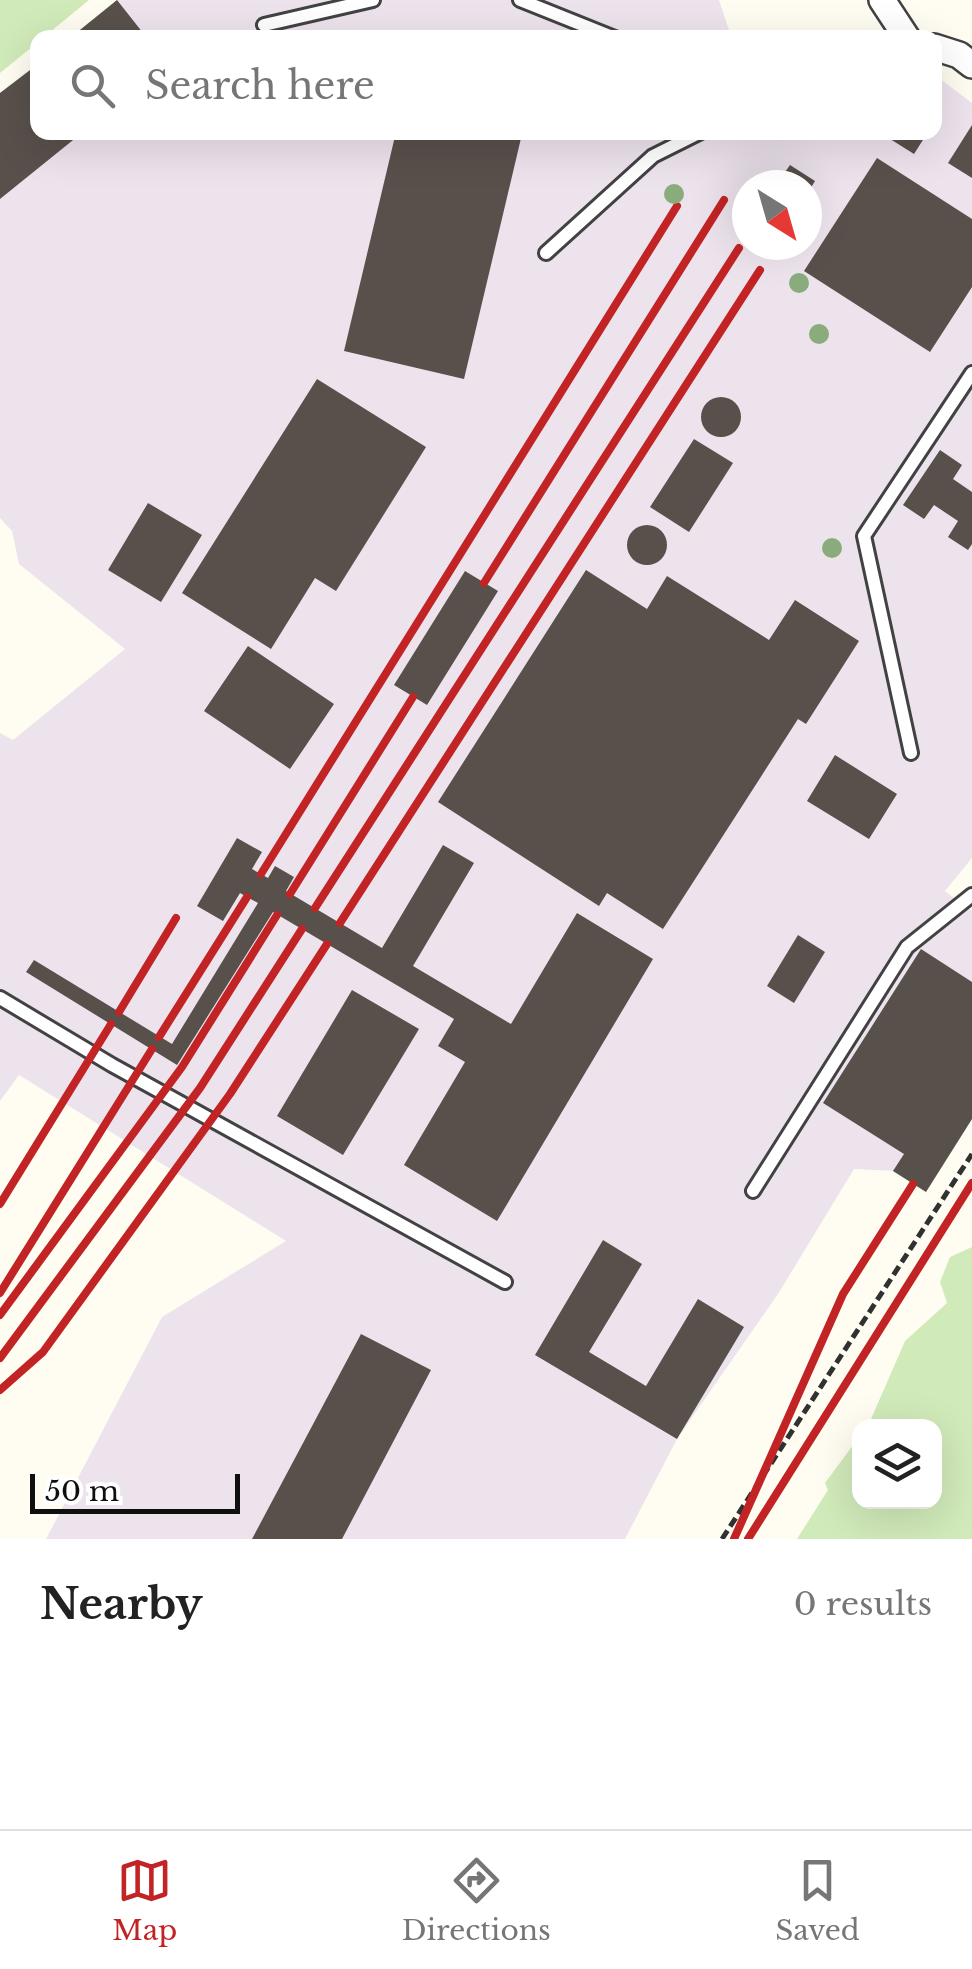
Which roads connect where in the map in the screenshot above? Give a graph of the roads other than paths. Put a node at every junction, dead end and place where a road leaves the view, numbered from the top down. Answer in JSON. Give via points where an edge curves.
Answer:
{"nodes":[{"id":1,"x":373,"y":0,"type":"edge"},
{"id":2,"x":520,"y":0,"type":"edge"},
{"id":3,"x":882,"y":0,"type":"edge"},
{"id":4,"x":264,"y":25,"type":"dead end"},
{"id":5,"x":595,"y":30,"type":"edge"},
{"id":6,"x":901,"y":30,"type":"edge"},
{"id":7,"x":942,"y":50,"type":"edge"},
{"id":8,"x":968,"y":58,"type":"edge"},
{"id":9,"x":685,"y":140,"type":"edge"},
{"id":10,"x":546,"y":253,"type":"dead end"},
{"id":11,"x":972,"y":373,"type":"edge"},
{"id":12,"x":910,"y":753,"type":"dead end"},
{"id":13,"x":972,"y":895,"type":"edge"},
{"id":14,"x":0,"y":998,"type":"edge"},
{"id":15,"x":753,"y":1191,"type":"dead end"},
{"id":16,"x":505,"y":1282,"type":"dead end"}],
"edges":[{"from":1,"to":4,"type":"lane"},
{"from":2,"to":5,"type":"lane"},
{"from":3,"to":6,"type":"street"},
{"from":7,"to":8,"type":"street"},
{"from":9,"to":10,"type":"lane","via":[[652,156]]},
{"from":11,"to":12,"type":"lane","via":[[864,536]]},
{"from":13,"to":15,"type":"lane","via":[[907,947]]},
{"from":14,"to":16,"type":"lane"}]}
